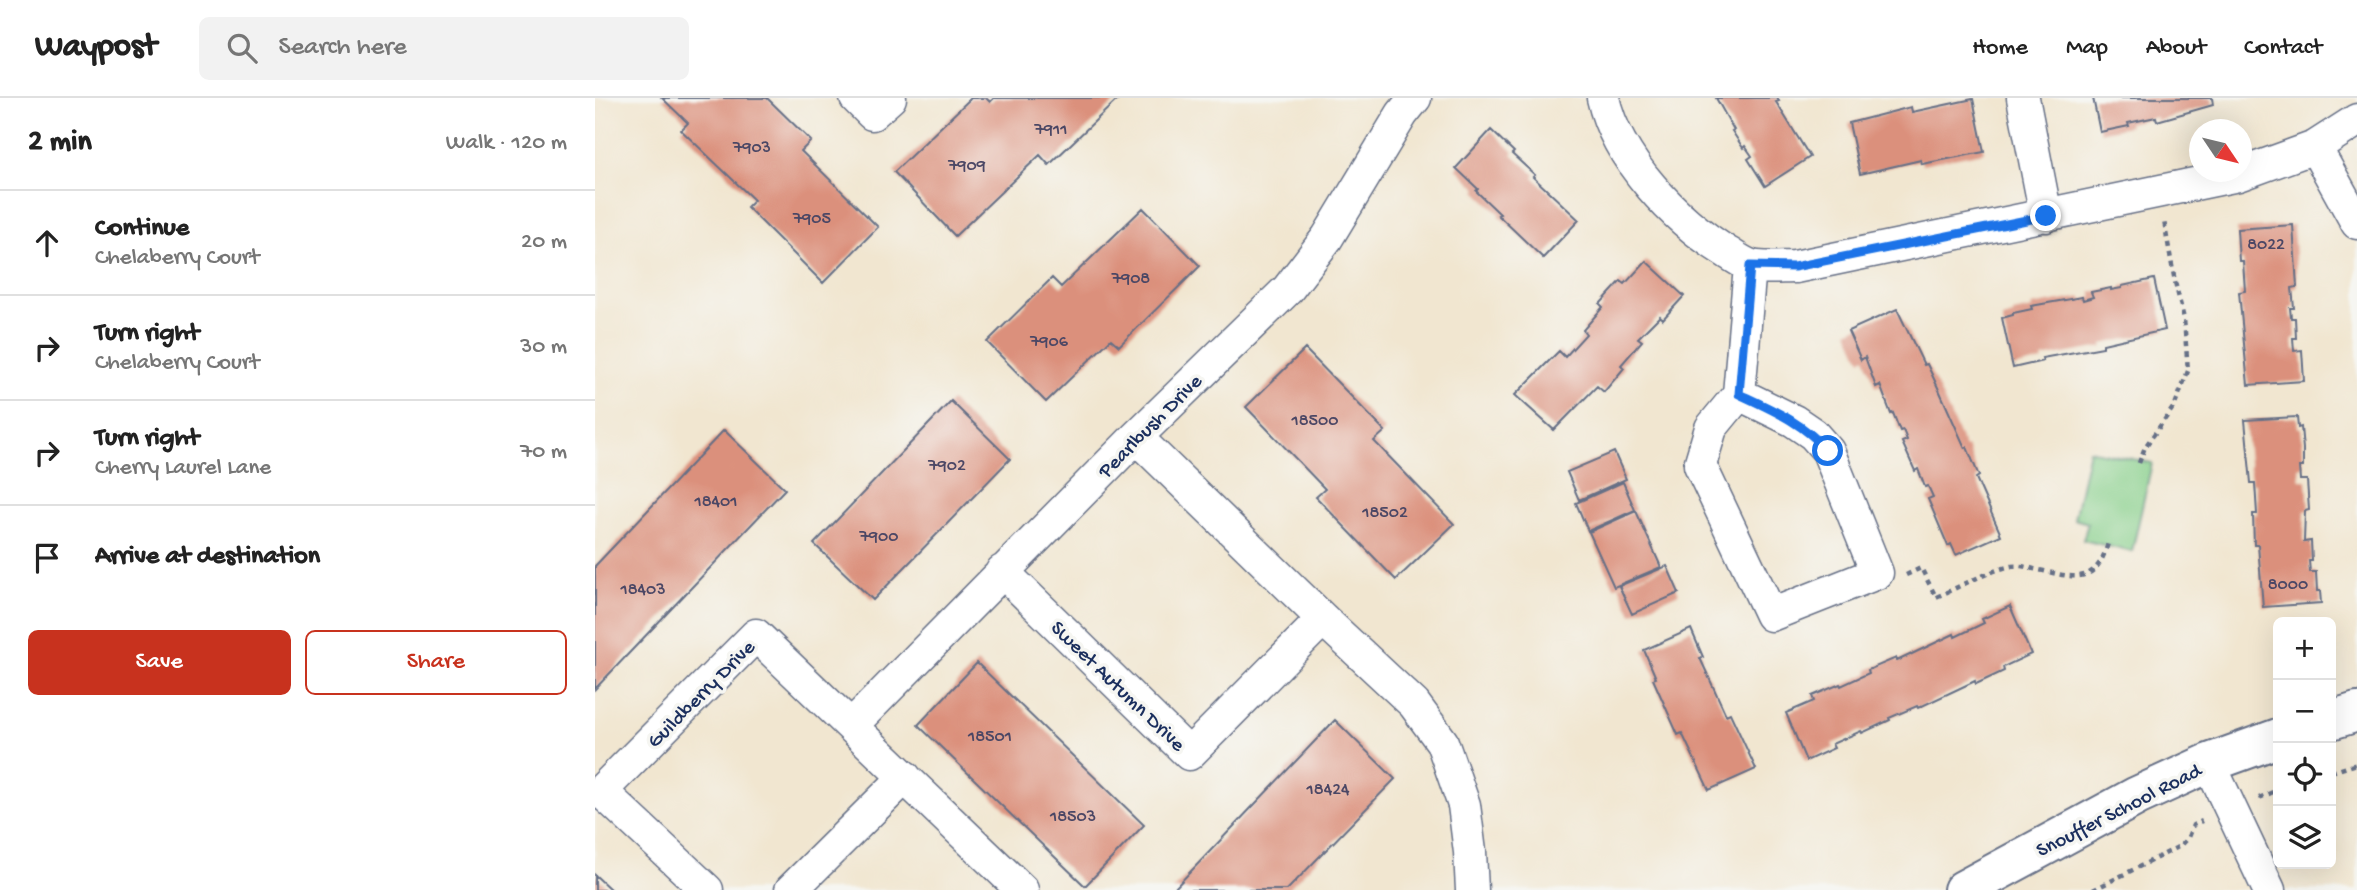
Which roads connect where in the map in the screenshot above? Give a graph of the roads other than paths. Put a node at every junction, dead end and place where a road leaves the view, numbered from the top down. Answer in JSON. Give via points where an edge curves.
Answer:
{"nodes":[{"id":1,"x":856,"y":98,"type":"edge"},
{"id":2,"x":890,"y":98,"type":"edge"},
{"id":3,"x":1415,"y":98,"type":"edge"},
{"id":4,"x":1603,"y":98,"type":"edge"},
{"id":5,"x":2023,"y":98,"type":"edge"},
{"id":6,"x":2357,"y":120,"type":"edge"},
{"id":7,"x":2315,"y":146,"type":"junction"},
{"id":8,"x":2046,"y":216,"type":"junction"},
{"id":9,"x":2357,"y":223,"type":"edge"},
{"id":10,"x":1750,"y":266,"type":"junction"},
{"id":11,"x":1739,"y":394,"type":"junction"},
{"id":12,"x":1136,"y":437,"type":"junction"},
{"id":13,"x":1002,"y":572,"type":"junction"},
{"id":14,"x":1323,"y":619,"type":"junction"},
{"id":15,"x":2357,"y":712,"type":"edge"},
{"id":16,"x":2336,"y":718,"type":"edge"},
{"id":17,"x":851,"y":726,"type":"junction"},
{"id":18,"x":2273,"y":740,"type":"edge"},
{"id":19,"x":2209,"y":763,"type":"junction"},
{"id":20,"x":905,"y":777,"type":"junction"},
{"id":21,"x":707,"y":890,"type":"edge"},
{"id":22,"x":791,"y":890,"type":"edge"},
{"id":23,"x":1022,"y":890,"type":"edge"},
{"id":24,"x":1472,"y":890,"type":"edge"},
{"id":25,"x":1963,"y":890,"type":"edge"},
{"id":26,"x":2269,"y":890,"type":"edge"}],
"edges":[{"from":1,"to":2,"type":"street","via":[[872,114]]},
{"from":3,"to":12,"type":"street","name":"Pearlbush Drive","via":[[1327,238],[1289,289]]},
{"from":4,"to":10,"type":"street","via":[[1625,153],[1646,182],[1706,239]]},
{"from":5,"to":8,"type":"street"},
{"from":6,"to":7,"type":"street"},
{"from":7,"to":8,"type":"street","via":[[2238,175]]},
{"from":7,"to":9,"type":"street"},
{"from":8,"to":10,"type":"street","via":[[1794,267]]},
{"from":10,"to":11,"type":"street"},
{"from":11,"to":11,"type":"street","via":[[1711,428],[1700,466],[1771,615],[1877,573],[1828,451],[1794,421]]},
{"from":12,"to":13,"type":"street","name":"Pearlbush Drive"},
{"from":12,"to":14,"type":"street"},
{"from":13,"to":14,"type":"street","name":"Sweet Autumn Drive","via":[[1189,754]]},
{"from":13,"to":17,"type":"street","name":"Pearlbush Drive"},
{"from":14,"to":24,"type":"street","via":[[1414,704],[1442,742],[1464,806]]},
{"from":15,"to":16,"type":"main road"},
{"from":17,"to":20,"type":"street","name":"Guildberry Drive"},
{"from":17,"to":21,"type":"street","name":"Guildberry Drive","via":[[756,635],[601,791]]},
{"from":18,"to":19,"type":"main road","name":"Snouffer School Road"},
{"from":19,"to":25,"type":"main road","name":"Snouffer School Road","via":[[2137,796]]},
{"from":19,"to":26,"type":"street"},
{"from":20,"to":22,"type":"street"},
{"from":20,"to":23,"type":"street","name":"Guildberry Drive"}]}
